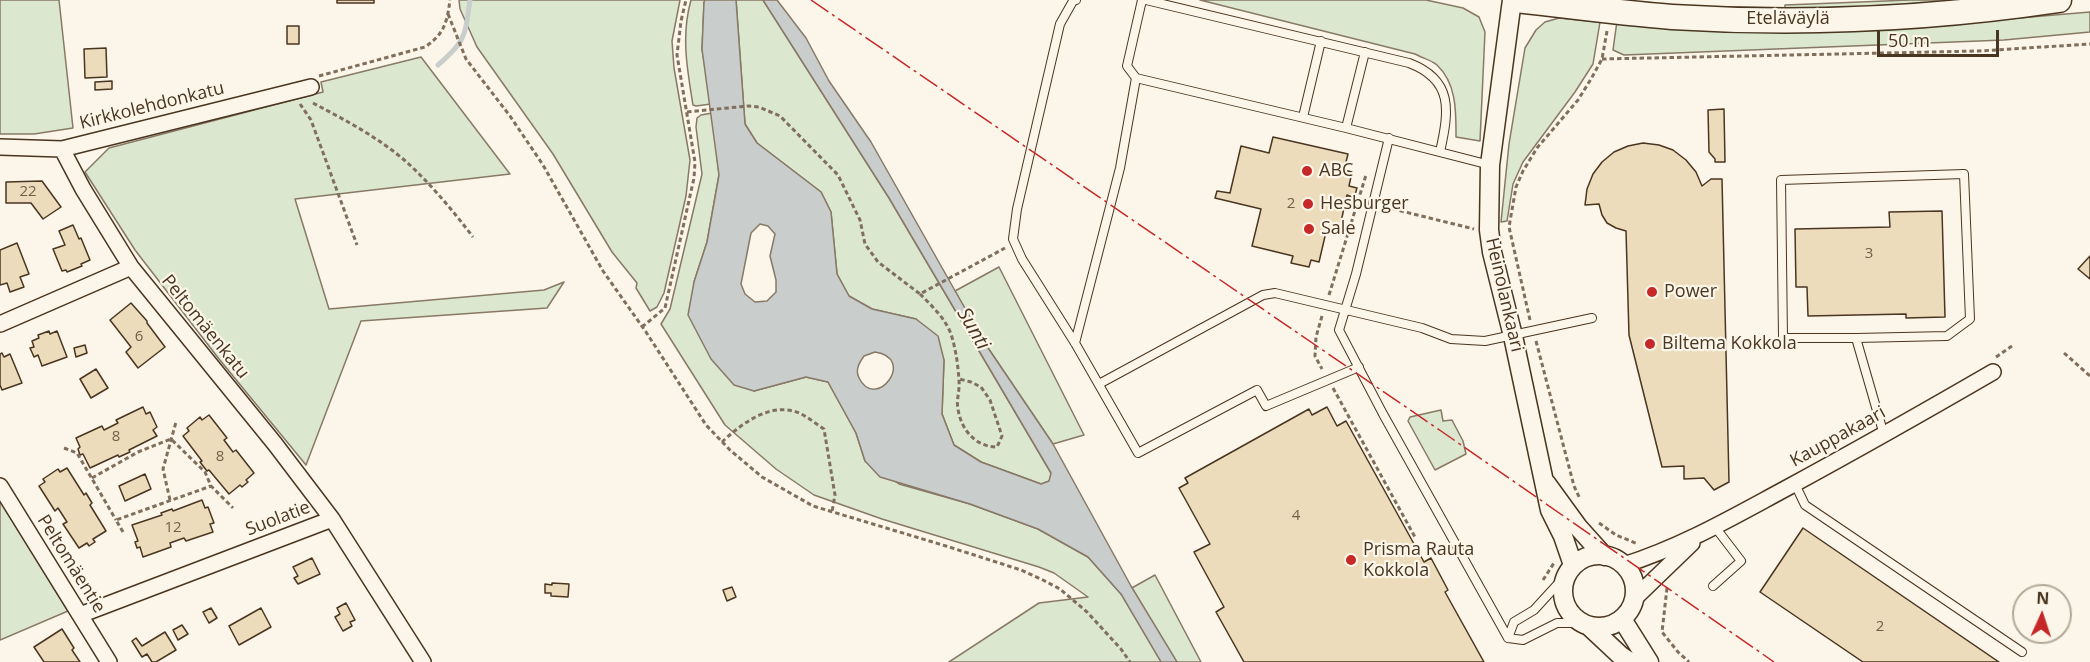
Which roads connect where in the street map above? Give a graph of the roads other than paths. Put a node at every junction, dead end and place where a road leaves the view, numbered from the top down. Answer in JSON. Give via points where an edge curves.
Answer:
{"nodes":[{"id":1,"x":1076,"y":0,"type":"edge"},
{"id":2,"x":1144,"y":0,"type":"edge"},
{"id":3,"x":1512,"y":0,"type":"edge"},
{"id":4,"x":1517,"y":0,"type":"edge"},
{"id":5,"x":2060,"y":0,"type":"edge"},
{"id":6,"x":1321,"y":41,"type":"junction"},
{"id":7,"x":1365,"y":52,"type":"junction"},
{"id":8,"x":1136,"y":78,"type":"junction"},
{"id":9,"x":311,"y":82,"type":"road end"},
{"id":10,"x":1303,"y":117,"type":"junction"},
{"id":11,"x":1346,"y":128,"type":"junction"},
{"id":12,"x":1389,"y":138,"type":"junction"},
{"id":13,"x":0,"y":147,"type":"edge"},
{"id":14,"x":62,"y":149,"type":"junction"},
{"id":15,"x":1440,"y":152,"type":"junction"},
{"id":16,"x":1490,"y":165,"type":"junction"},
{"id":17,"x":131,"y":267,"type":"junction"},
{"id":18,"x":1344,"y":309,"type":"junction"},
{"id":19,"x":1592,"y":318,"type":"dead end"},
{"id":20,"x":0,"y":324,"type":"edge"},
{"id":21,"x":1513,"y":336,"type":"junction"},
{"id":22,"x":1856,"y":338,"type":"junction"},
{"id":23,"x":1075,"y":343,"type":"junction"},
{"id":24,"x":1359,"y":367,"type":"junction"},
{"id":25,"x":1993,"y":372,"type":"dead end"},
{"id":26,"x":1099,"y":384,"type":"junction"},
{"id":27,"x":1884,"y":435,"type":"junction"},
{"id":28,"x":1545,"y":481,"type":"junction"},
{"id":29,"x":1795,"y":484,"type":"junction"},
{"id":30,"x":0,"y":486,"type":"edge"},
{"id":31,"x":332,"y":519,"type":"junction"},
{"id":32,"x":1715,"y":526,"type":"junction"},
{"id":33,"x":1701,"y":535,"type":"junction"},
{"id":34,"x":1604,"y":556,"type":"junction"},
{"id":35,"x":1624,"y":565,"type":"junction"},
{"id":36,"x":1570,"y":570,"type":"junction"},
{"id":37,"x":1713,"y":586,"type":"dead end"},
{"id":38,"x":1635,"y":598,"type":"junction"},
{"id":39,"x":80,"y":615,"type":"junction"},
{"id":40,"x":1622,"y":619,"type":"junction"},
{"id":41,"x":1585,"y":625,"type":"junction"},
{"id":42,"x":1508,"y":638,"type":"junction"},
{"id":43,"x":2022,"y":652,"type":"dead end"},
{"id":44,"x":109,"y":662,"type":"edge"},
{"id":45,"x":423,"y":662,"type":"edge"},
{"id":46,"x":1630,"y":662,"type":"edge"},
{"id":47,"x":1649,"y":662,"type":"edge"}],
"edges":[{"from":1,"to":23,"type":"lane","via":[[1060,24],[1013,239]]},
{"from":2,"to":6,"type":"lane"},
{"from":2,"to":8,"type":"lane","via":[[1127,66]]},
{"from":3,"to":16,"type":"street","name":"Heinolankaari"},
{"from":4,"to":5,"type":"highway","name":"Eteläväylä","via":[[1672,17],[1792,20],[1894,17]]},
{"from":6,"to":7,"type":"lane"},
{"from":6,"to":10,"type":"lane"},
{"from":7,"to":11,"type":"lane"},
{"from":7,"to":15,"type":"lane","via":[[1424,69],[1436,81],[1447,108]]},
{"from":8,"to":10,"type":"lane"},
{"from":8,"to":23,"type":"lane","via":[[1120,168]]},
{"from":9,"to":14,"type":"street","name":"Kirkkolehdonkatu","via":[[293,93]]},
{"from":10,"to":11,"type":"lane"},
{"from":11,"to":12,"type":"lane"},
{"from":12,"to":15,"type":"lane"},
{"from":12,"to":18,"type":"lane"},
{"from":13,"to":14,"type":"street","name":"Kirkkolehdonkatu"},
{"from":14,"to":17,"type":"street","name":"Peltomäenkatu"},
{"from":15,"to":16,"type":"lane"},
{"from":16,"to":21,"type":"street","name":"Heinolankaari","via":[[1489,230]]},
{"from":17,"to":20,"type":"street"},
{"from":17,"to":31,"type":"street","name":"Peltomäenkatu"},
{"from":18,"to":21,"type":"lane","via":[[1451,339],[1485,341]]},
{"from":18,"to":24,"type":"lane","via":[[1339,330]]},
{"from":18,"to":26,"type":"lane","via":[[1275,293],[1263,295]]},
{"from":19,"to":21,"type":"lane"},
{"from":21,"to":28,"type":"street","name":"Heinolankaari"},
{"from":22,"to":22,"type":"lane","via":[[1947,336],[1970,319],[1964,174],[1780,180],[1783,338]]},
{"from":22,"to":27,"type":"lane"},
{"from":23,"to":26,"type":"lane"},
{"from":24,"to":26,"type":"lane","via":[[1266,406],[1257,390],[1138,453]]},
{"from":24,"to":42,"type":"lane"},
{"from":25,"to":27,"type":"street","name":"Kauppakaari"},
{"from":27,"to":29,"type":"street","name":"Kauppakaari"},
{"from":28,"to":34,"type":"street","name":"Heinolankaari"},
{"from":28,"to":36,"type":"street","name":"Heinolankaari","via":[[1550,510],[1563,536]]},
{"from":29,"to":32,"type":"street","name":"Kauppakaari"},
{"from":29,"to":43,"type":"lane","via":[[1805,505]]},
{"from":30,"to":39,"type":"street","name":"Peltomäentie"},
{"from":31,"to":39,"type":"street","name":"Suolatie"},
{"from":31,"to":45,"type":"street","name":"Suolatie"},
{"from":32,"to":33,"type":"street","name":"Kauppakaari"},
{"from":32,"to":37,"type":"lane","via":[[1741,561]]},
{"from":33,"to":35,"type":"street","name":"Kauppakaari"},
{"from":33,"to":38,"type":"street","name":"Kauppakaari"},
{"from":34,"to":35,"type":"street"},
{"from":34,"to":36,"type":"street","via":[[1583,559]]},
{"from":35,"to":38,"type":"street","via":[[1635,585]]},
{"from":36,"to":41,"type":"street","via":[[1563,596],[1572,616]]},
{"from":36,"to":42,"type":"lane","via":[[1534,610],[1514,622]]},
{"from":38,"to":40,"type":"street"},
{"from":39,"to":44,"type":"street","name":"Peltomäentie"},
{"from":40,"to":41,"type":"street","via":[[1601,628]]},
{"from":40,"to":47,"type":"street"},
{"from":41,"to":42,"type":"lane","via":[[1557,623],[1523,640]]},
{"from":41,"to":46,"type":"street"}]}
